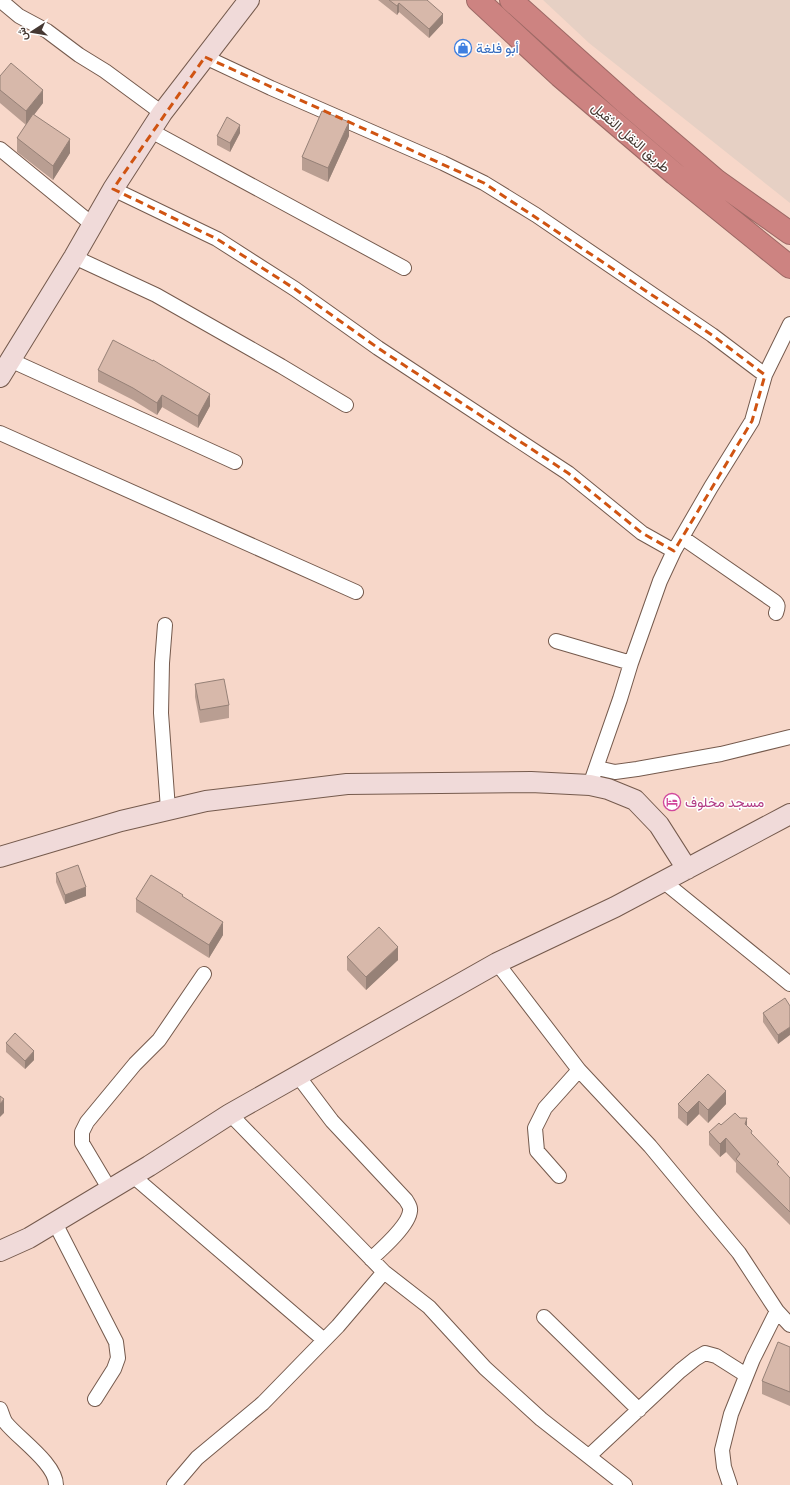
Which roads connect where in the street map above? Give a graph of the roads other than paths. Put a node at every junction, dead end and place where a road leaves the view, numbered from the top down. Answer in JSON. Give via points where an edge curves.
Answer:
{"nodes":[{"id":1,"x":0,"y":0,"type":"edge"},
{"id":2,"x":249,"y":0,"type":"edge"},
{"id":3,"x":478,"y":0,"type":"edge"},
{"id":4,"x":511,"y":0,"type":"edge"},
{"id":5,"x":205,"y":57,"type":"junction"},
{"id":6,"x":162,"y":114,"type":"junction"},
{"id":7,"x":151,"y":131,"type":"junction"},
{"id":8,"x":0,"y":150,"type":"edge"},
{"id":9,"x":113,"y":189,"type":"junction"},
{"id":10,"x":93,"y":225,"type":"junction"},
{"id":11,"x":790,"y":233,"type":"edge"},
{"id":12,"x":74,"y":256,"type":"junction"},
{"id":13,"x":790,"y":267,"type":"edge"},
{"id":14,"x":404,"y":268,"type":"dead end"},
{"id":15,"x":790,"y":324,"type":"edge"},
{"id":16,"x":5,"y":368,"type":"edge"},
{"id":17,"x":765,"y":375,"type":"junction"},
{"id":18,"x":346,"y":405,"type":"dead end"},
{"id":19,"x":0,"y":433,"type":"edge"},
{"id":20,"x":235,"y":462,"type":"dead end"},
{"id":21,"x":683,"y":538,"type":"junction"},
{"id":22,"x":674,"y":551,"type":"junction"},
{"id":23,"x":356,"y":592,"type":"dead end"},
{"id":24,"x":776,"y":613,"type":"dead end"},
{"id":25,"x":165,"y":625,"type":"dead end"},
{"id":26,"x":556,"y":641,"type":"dead end"},
{"id":27,"x":631,"y":663,"type":"junction"},
{"id":28,"x":790,"y":737,"type":"edge"},
{"id":29,"x":594,"y":776,"type":"junction"},
{"id":30,"x":168,"y":809,"type":"junction"},
{"id":31,"x":790,"y":814,"type":"edge"},
{"id":32,"x":0,"y":857,"type":"edge"},
{"id":33,"x":687,"y":869,"type":"junction"},
{"id":34,"x":663,"y":881,"type":"junction"},
{"id":35,"x":496,"y":963,"type":"junction"},
{"id":36,"x":204,"y":974,"type":"dead end"},
{"id":37,"x":790,"y":984,"type":"edge"},
{"id":38,"x":579,"y":1070,"type":"junction"},
{"id":39,"x":298,"y":1076,"type":"junction"},
{"id":40,"x":230,"y":1114,"type":"junction"},
{"id":41,"x":133,"y":1176,"type":"junction"},
{"id":42,"x":559,"y":1176,"type":"dead end"},
{"id":43,"x":110,"y":1190,"type":"junction"},
{"id":44,"x":55,"y":1223,"type":"junction"},
{"id":45,"x":0,"y":1251,"type":"edge"},
{"id":46,"x":371,"y":1259,"type":"junction"},
{"id":47,"x":384,"y":1272,"type":"junction"},
{"id":48,"x":777,"y":1311,"type":"junction"},
{"id":49,"x":544,"y":1317,"type":"dead end"},
{"id":50,"x":790,"y":1325,"type":"edge"},
{"id":51,"x":324,"y":1340,"type":"junction"},
{"id":52,"x":746,"y":1375,"type":"junction"},
{"id":53,"x":95,"y":1399,"type":"dead end"},
{"id":54,"x":0,"y":1409,"type":"edge"},
{"id":55,"x":640,"y":1410,"type":"junction"},
{"id":56,"x":589,"y":1456,"type":"junction"},
{"id":57,"x":616,"y":1482,"type":"edge"},
{"id":58,"x":56,"y":1485,"type":"edge"},
{"id":59,"x":174,"y":1485,"type":"edge"},
{"id":60,"x":730,"y":1485,"type":"edge"}],
"edges":[{"from":1,"to":6,"type":"street","via":[[19,16],[47,31],[105,71]]},
{"from":2,"to":5,"type":"street"},
{"from":3,"to":13,"type":"highway","name":"طريق النقل الثقيل","via":[[560,76],[662,164]]},
{"from":4,"to":11,"type":"highway","name":"طريق النقل الثقيل","via":[[552,39],[717,181]]},
{"from":5,"to":6,"type":"street"},
{"from":5,"to":17,"type":"street","via":[[484,183],[536,215],[712,335]]},
{"from":6,"to":7,"type":"street"},
{"from":7,"to":9,"type":"street"},
{"from":7,"to":14,"type":"street"},
{"from":8,"to":10,"type":"street"},
{"from":9,"to":10,"type":"street"},
{"from":9,"to":22,"type":"street","via":[[217,239],[568,473],[642,533]]},
{"from":10,"to":12,"type":"street"},
{"from":12,"to":16,"type":"street"},
{"from":12,"to":18,"type":"street","via":[[156,295]]},
{"from":15,"to":17,"type":"street"},
{"from":16,"to":20,"type":"street"},
{"from":17,"to":21,"type":"street","via":[[752,421]]},
{"from":19,"to":23,"type":"street"},
{"from":21,"to":22,"type":"street"},
{"from":21,"to":24,"type":"street","via":[[778,604]]},
{"from":22,"to":27,"type":"street","via":[[660,580]]},
{"from":25,"to":30,"type":"street","via":[[161,714]]},
{"from":26,"to":27,"type":"street"},
{"from":27,"to":29,"type":"street"},
{"from":28,"to":29,"type":"street","via":[[721,754]]},
{"from":29,"to":30,"type":"street","via":[[530,782],[347,784],[206,801]]},
{"from":29,"to":33,"type":"street","via":[[608,789],[635,800],[659,825]]},
{"from":30,"to":32,"type":"street"},
{"from":31,"to":33,"type":"street"},
{"from":33,"to":34,"type":"street"},
{"from":34,"to":35,"type":"street","via":[[615,907]]},
{"from":34,"to":37,"type":"street"},
{"from":35,"to":38,"type":"street"},
{"from":35,"to":39,"type":"street"},
{"from":36,"to":43,"type":"street","via":[[158,1040],[87,1122],[82,1132],[82,1143]]},
{"from":38,"to":42,"type":"street","via":[[545,1108],[535,1128],[537,1150]]},
{"from":38,"to":48,"type":"street","via":[[650,1146],[739,1253]]},
{"from":39,"to":40,"type":"street"},
{"from":39,"to":46,"type":"street","via":[[332,1121],[406,1200],[411,1209],[409,1217],[390,1242]]},
{"from":40,"to":41,"type":"street"},
{"from":40,"to":46,"type":"street"},
{"from":41,"to":43,"type":"street"},
{"from":41,"to":51,"type":"street"},
{"from":43,"to":44,"type":"street"},
{"from":44,"to":45,"type":"street"},
{"from":44,"to":53,"type":"street","via":[[116,1342],[118,1358],[114,1369]]},
{"from":46,"to":47,"type":"street"},
{"from":47,"to":51,"type":"street"},
{"from":47,"to":56,"type":"street","via":[[429,1307],[485,1368],[541,1419]]},
{"from":48,"to":50,"type":"street"},
{"from":48,"to":52,"type":"street"},
{"from":49,"to":55,"type":"street"},
{"from":51,"to":59,"type":"street","via":[[263,1403],[198,1458]]},
{"from":52,"to":55,"type":"street","via":[[716,1356],[705,1353],[680,1371]]},
{"from":52,"to":60,"type":"street","via":[[731,1414],[722,1450]]},
{"from":54,"to":58,"type":"street","via":[[5,1422],[49,1466]]},
{"from":55,"to":56,"type":"street"},
{"from":56,"to":57,"type":"street"}]}
